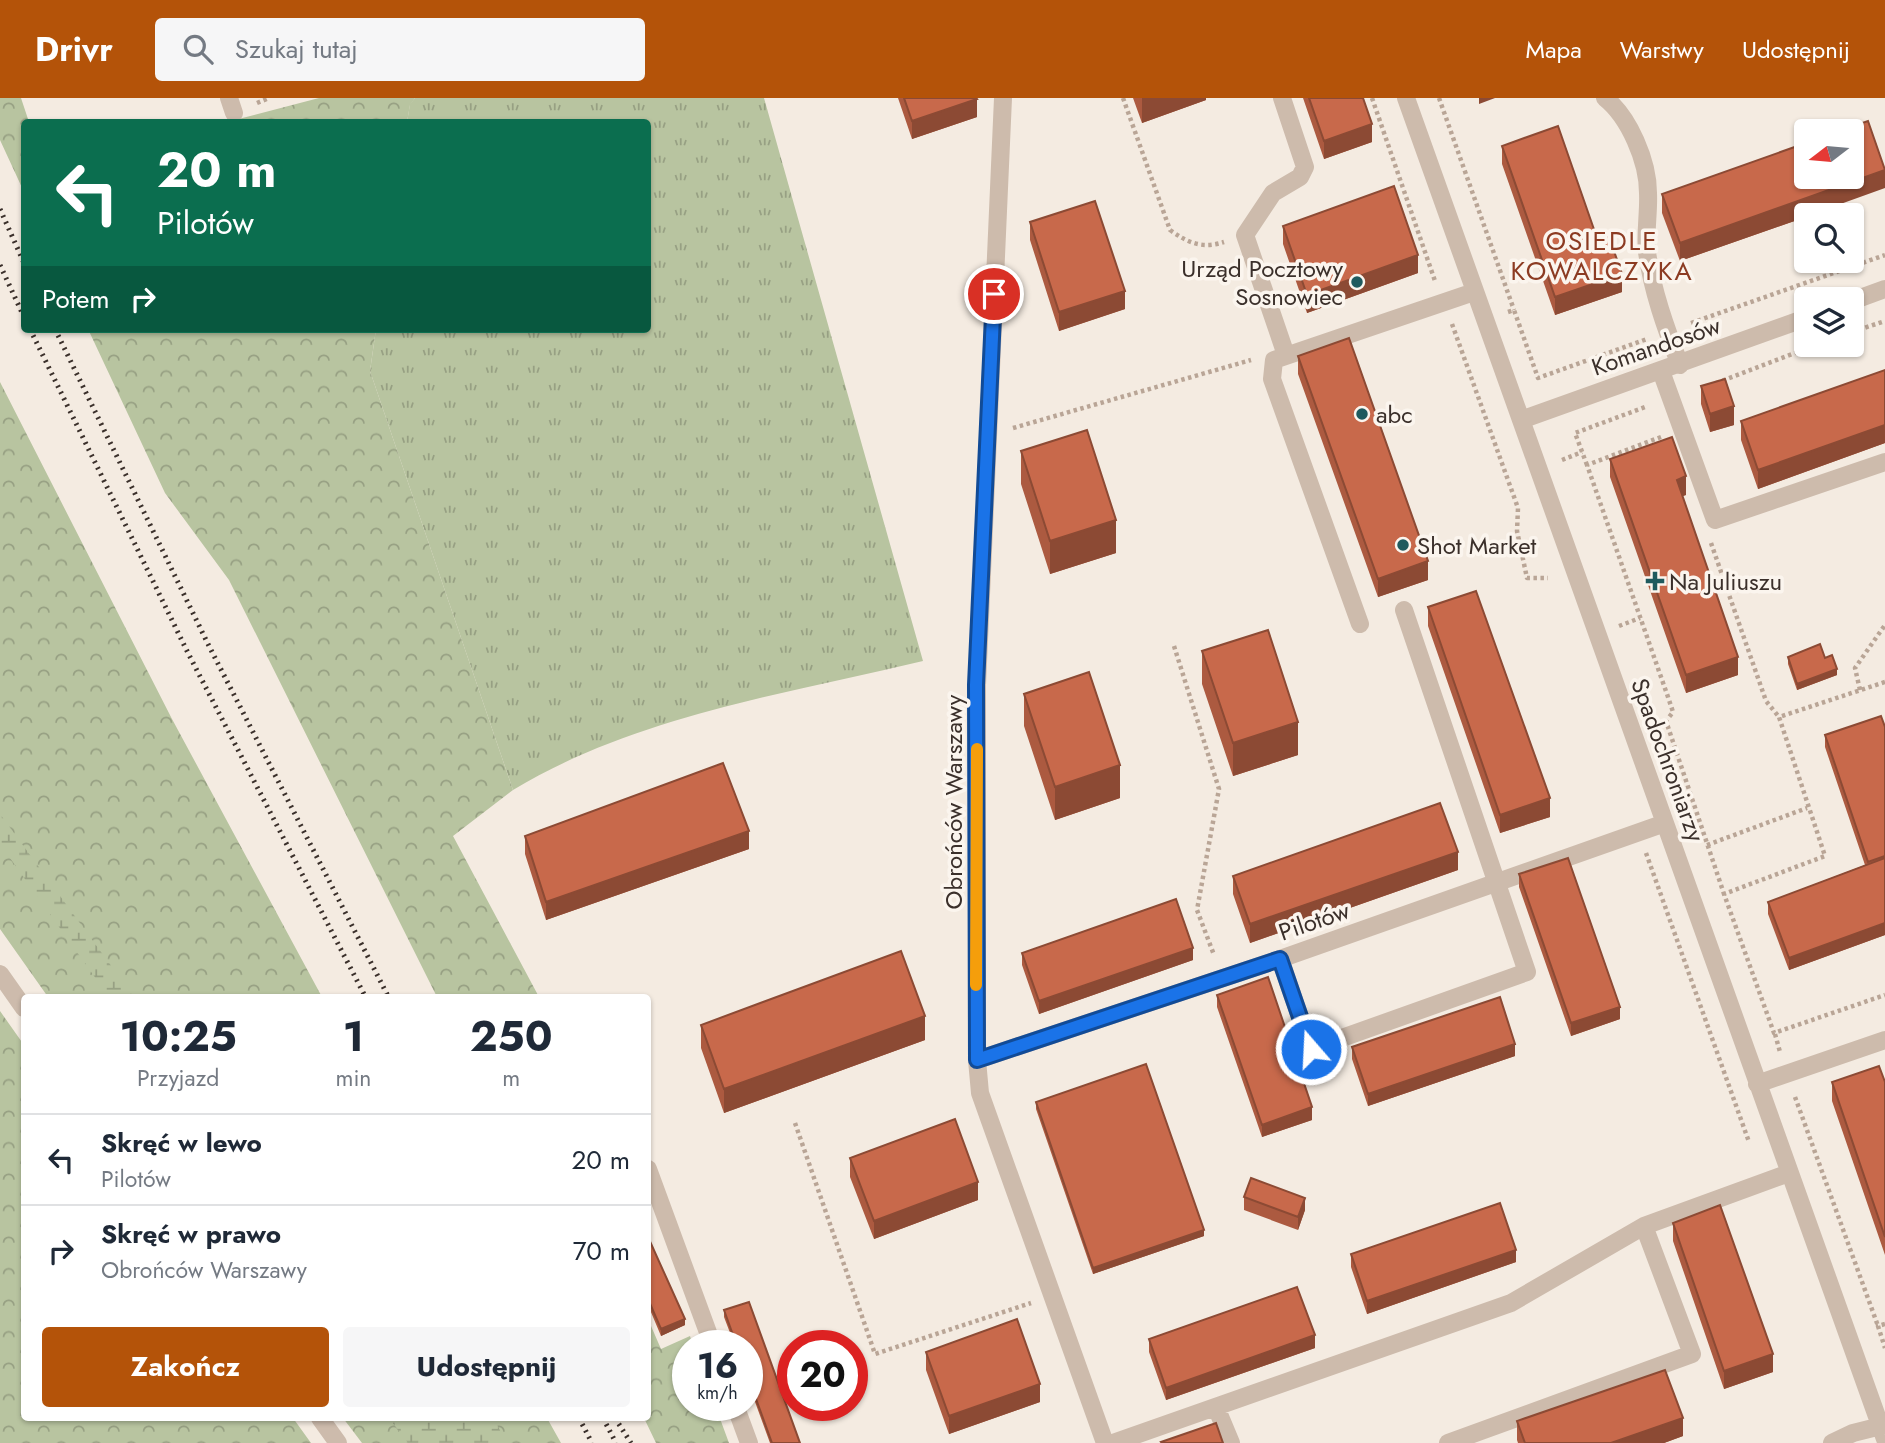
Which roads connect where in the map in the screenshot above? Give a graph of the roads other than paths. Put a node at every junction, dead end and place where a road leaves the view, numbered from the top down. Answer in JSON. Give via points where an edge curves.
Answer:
{"nodes":[{"id":1,"x":1003,"y":98,"type":"edge"},
{"id":2,"x":1282,"y":98,"type":"edge"},
{"id":3,"x":1406,"y":98,"type":"edge"},
{"id":4,"x":1605,"y":98,"type":"edge"},
{"id":5,"x":1885,"y":289,"type":"edge"},
{"id":6,"x":1474,"y":292,"type":"junction"},
{"id":7,"x":1864,"y":297,"type":"edge"},
{"id":8,"x":1794,"y":322,"type":"edge"},
{"id":9,"x":1280,"y":357,"type":"junction"},
{"id":10,"x":1680,"y":365,"type":"junction"},
{"id":11,"x":1661,"y":371,"type":"junction"},
{"id":12,"x":1521,"y":420,"type":"junction"},
{"id":13,"x":1885,"y":462,"type":"edge"},
{"id":14,"x":1404,"y":610,"type":"dead end"},
{"id":15,"x":1360,"y":624,"type":"dead end"},
{"id":16,"x":1665,"y":823,"type":"junction"},
{"id":17,"x":1496,"y":884,"type":"junction"},
{"id":18,"x":1280,"y":959,"type":"junction"},
{"id":19,"x":0,"y":974,"type":"edge"},
{"id":20,"x":21,"y":1004,"type":"edge"},
{"id":21,"x":1885,"y":1040,"type":"edge"},
{"id":22,"x":977,"y":1060,"type":"junction"},
{"id":23,"x":1757,"y":1084,"type":"junction"},
{"id":24,"x":1789,"y":1173,"type":"junction"},
{"id":25,"x":651,"y":1177,"type":"edge"},
{"id":26,"x":1644,"y":1226,"type":"junction"},
{"id":27,"x":707,"y":1330,"type":"edge"},
{"id":28,"x":1216,"y":1408,"type":"junction"},
{"id":29,"x":322,"y":1421,"type":"edge"},
{"id":30,"x":741,"y":1421,"type":"edge"},
{"id":31,"x":1883,"y":1432,"type":"edge"},
{"id":32,"x":1482,"y":1438,"type":"edge"},
{"id":33,"x":338,"y":1443,"type":"edge"},
{"id":34,"x":749,"y":1443,"type":"edge"},
{"id":35,"x":1105,"y":1443,"type":"edge"},
{"id":36,"x":1113,"y":1443,"type":"edge"},
{"id":37,"x":1231,"y":1443,"type":"edge"},
{"id":38,"x":1448,"y":1443,"type":"edge"},
{"id":39,"x":1832,"y":1443,"type":"edge"}],
"edges":[{"from":1,"to":22,"type":"street","name":"Obrońców Warszawy","via":[[976,685]]},
{"from":2,"to":9,"type":"street","via":[[1305,167],[1300,177],[1273,193],[1245,235]]},
{"from":3,"to":6,"type":"street","name":"Spadochroniarzy"},
{"from":4,"to":10,"type":"street","via":[[1619,109],[1631,129],[1648,189],[1647,250]]},
{"from":5,"to":7,"type":"street"},
{"from":6,"to":9,"type":"street"},
{"from":6,"to":12,"type":"street","name":"Spadochroniarzy"},
{"from":8,"to":10,"type":"street","name":"Komandosów"},
{"from":9,"to":15,"type":"street","via":[[1272,379]]},
{"from":10,"to":11,"type":"street","name":"Komandosów"},
{"from":11,"to":12,"type":"street","name":"Komandosów"},
{"from":11,"to":13,"type":"street","via":[[1669,408],[1715,520]]},
{"from":12,"to":16,"type":"street","name":"Spadochroniarzy"},
{"from":14,"to":17,"type":"street"},
{"from":16,"to":17,"type":"street","name":"Pilotów"},
{"from":16,"to":23,"type":"street","name":"Spadochroniarzy"},
{"from":17,"to":18,"type":"street","name":"Pilotów"},
{"from":17,"to":18,"type":"street","via":[[1527,972],[1311,1049]]},
{"from":18,"to":22,"type":"street","name":"Pilotów"},
{"from":19,"to":20,"type":"street"},
{"from":21,"to":23,"type":"street"},
{"from":22,"to":35,"type":"street","name":"Obrońców Warszawy","via":[[980,1093]]},
{"from":23,"to":24,"type":"street","name":"Spadochroniarzy"},
{"from":24,"to":26,"type":"street"},
{"from":24,"to":31,"type":"street","name":"Spadochroniarzy"},
{"from":25,"to":27,"type":"street"},
{"from":26,"to":28,"type":"street","via":[[1511,1303]]},
{"from":26,"to":32,"type":"street","via":[[1692,1354]]},
{"from":28,"to":36,"type":"street"},
{"from":28,"to":37,"type":"street"},
{"from":29,"to":33,"type":"street"},
{"from":30,"to":34,"type":"street"},
{"from":31,"to":39,"type":"street","via":[[1853,1433]]},
{"from":32,"to":38,"type":"street"}]}
